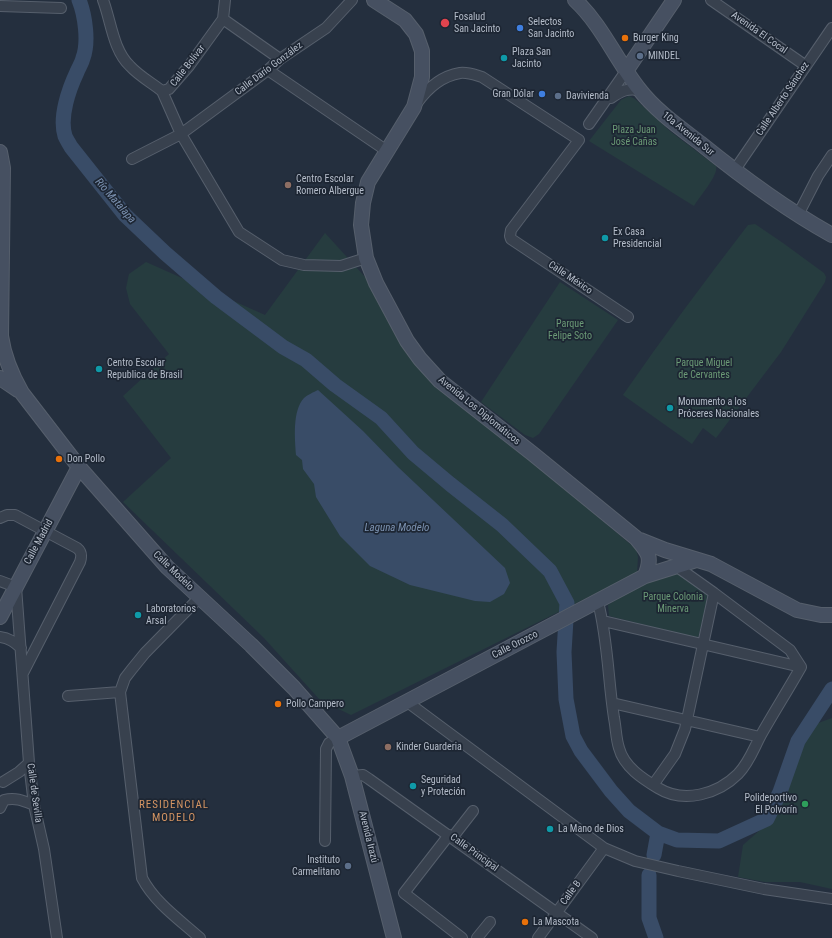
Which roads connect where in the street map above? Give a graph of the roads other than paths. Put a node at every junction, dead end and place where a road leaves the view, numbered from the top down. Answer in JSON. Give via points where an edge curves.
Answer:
{"nodes":[{"id":1,"x":103,"y":0,"type":"edge"},
{"id":2,"x":225,"y":0,"type":"edge"},
{"id":3,"x":352,"y":0,"type":"edge"},
{"id":4,"x":374,"y":0,"type":"edge"},
{"id":5,"x":674,"y":0,"type":"edge"},
{"id":6,"x":711,"y":0,"type":"edge"},
{"id":7,"x":579,"y":1,"type":"edge"},
{"id":8,"x":0,"y":6,"type":"edge"},
{"id":9,"x":61,"y":8,"type":"dead end"},
{"id":10,"x":223,"y":19,"type":"junction"},
{"id":11,"x":832,"y":28,"type":"edge"},
{"id":12,"x":280,"y":59,"type":"junction"},
{"id":13,"x":806,"y":66,"type":"junction"},
{"id":14,"x":268,"y":70,"type":"junction"},
{"id":15,"x":626,"y":71,"type":"junction"},
{"id":16,"x":639,"y":90,"type":"junction"},
{"id":17,"x":162,"y":91,"type":"junction"},
{"id":18,"x":605,"y":103,"type":"junction"},
{"id":19,"x":414,"y":107,"type":"junction"},
{"id":20,"x":589,"y":124,"type":"dead end"},
{"id":21,"x":181,"y":134,"type":"junction"},
{"id":22,"x":387,"y":151,"type":"junction"},
{"id":23,"x":0,"y":152,"type":"edge"},
{"id":24,"x":832,"y":155,"type":"edge"},
{"id":25,"x":132,"y":159,"type":"dead end"},
{"id":26,"x":734,"y":171,"type":"junction"},
{"id":27,"x":798,"y":215,"type":"junction"},
{"id":28,"x":832,"y":235,"type":"edge"},
{"id":29,"x":366,"y":258,"type":"junction"},
{"id":30,"x":628,"y":317,"type":"dead end"},
{"id":31,"x":0,"y":336,"type":"edge"},
{"id":32,"x":0,"y":378,"type":"edge"},
{"id":33,"x":22,"y":393,"type":"junction"},
{"id":34,"x":79,"y":467,"type":"junction"},
{"id":35,"x":0,"y":518,"type":"edge"},
{"id":36,"x":45,"y":531,"type":"junction"},
{"id":37,"x":636,"y":538,"type":"junction"},
{"id":38,"x":696,"y":560,"type":"junction"},
{"id":39,"x":676,"y":566,"type":"junction"},
{"id":40,"x":645,"y":576,"type":"junction"},
{"id":41,"x":0,"y":581,"type":"edge"},
{"id":42,"x":16,"y":587,"type":"junction"},
{"id":43,"x":714,"y":593,"type":"junction"},
{"id":44,"x":200,"y":597,"type":"junction"},
{"id":45,"x":598,"y":602,"type":"junction"},
{"id":46,"x":832,"y":615,"type":"edge"},
{"id":47,"x":0,"y":617,"type":"edge"},
{"id":48,"x":603,"y":621,"type":"junction"},
{"id":49,"x":0,"y":637,"type":"edge"},
{"id":50,"x":702,"y":644,"type":"junction"},
{"id":51,"x":21,"y":648,"type":"junction"},
{"id":52,"x":801,"y":667,"type":"junction"},
{"id":53,"x":23,"y":674,"type":"junction"},
{"id":54,"x":120,"y":692,"type":"junction"},
{"id":55,"x":68,"y":696,"type":"dead end"},
{"id":56,"x":406,"y":701,"type":"junction"},
{"id":57,"x":612,"y":703,"type":"junction"},
{"id":58,"x":686,"y":719,"type":"junction"},
{"id":59,"x":760,"y":737,"type":"junction"},
{"id":60,"x":338,"y":738,"type":"junction"},
{"id":61,"x":29,"y":763,"type":"junction"},
{"id":62,"x":352,"y":776,"type":"junction"},
{"id":63,"x":1,"y":781,"type":"edge"},
{"id":64,"x":653,"y":785,"type":"junction"},
{"id":65,"x":2,"y":804,"type":"edge"},
{"id":66,"x":34,"y":805,"type":"junction"},
{"id":67,"x":473,"y":811,"type":"dead end"},
{"id":68,"x":451,"y":836,"type":"junction"},
{"id":69,"x":325,"y":841,"type":"dead end"},
{"id":70,"x":604,"y":848,"type":"junction"},
{"id":71,"x":832,"y":899,"type":"edge"},
{"id":72,"x":556,"y":913,"type":"junction"},
{"id":73,"x":490,"y":922,"type":"dead end"},
{"id":74,"x":57,"y":938,"type":"edge"},
{"id":75,"x":200,"y":938,"type":"edge"},
{"id":76,"x":394,"y":938,"type":"edge"},
{"id":77,"x":462,"y":938,"type":"edge"},
{"id":78,"x":478,"y":938,"type":"edge"},
{"id":79,"x":538,"y":938,"type":"edge"},
{"id":80,"x":592,"y":938,"type":"edge"}],
"edges":[{"from":1,"to":17,"type":"street","name":"Calle Bolívar","via":[[123,57],[130,66]]},
{"from":2,"to":10,"type":"street","name":"Calle Bolívar"},
{"from":3,"to":12,"type":"street","name":"Calle Darío González","via":[[326,28]]},
{"from":4,"to":19,"type":"street","name":"Avenida Los Diplomáticos","via":[[405,20],[416,34],[422,51],[422,77]]},
{"from":5,"to":15,"type":"street"},
{"from":6,"to":13,"type":"street","name":"Avenida El Cocal"},
{"from":7,"to":15,"type":"street","name":"10a Avenida Sur"},
{"from":8,"to":9,"type":"street"},
{"from":10,"to":12,"type":"street"},
{"from":10,"to":17,"type":"street","name":"Calle Bolívar","via":[[189,66],[169,89]]},
{"from":11,"to":13,"type":"street","name":"Calle Alberto Sánchez"},
{"from":12,"to":14,"type":"street","name":"Calle Darío González"},
{"from":13,"to":26,"type":"street","name":"Calle Alberto Sánchez"},
{"from":14,"to":21,"type":"street","name":"Calle Darío González"},
{"from":14,"to":22,"type":"street"},
{"from":15,"to":16,"type":"street","name":"10a Avenida Sur"},
{"from":15,"to":18,"type":"street"},
{"from":16,"to":18,"type":"street","via":[[627,89],[619,92]]},
{"from":16,"to":26,"type":"street","name":"10a Avenida Sur","via":[[673,122]]},
{"from":17,"to":21,"type":"street"},
{"from":18,"to":20,"type":"street"},
{"from":19,"to":22,"type":"street","name":"Avenida Los Diplomáticos"},
{"from":19,"to":30,"type":"street","name":"Calle México","via":[[427,90],[454,75],[468,73],[482,77],[578,140],[511,230],[511,239]]},
{"from":21,"to":25,"type":"street","name":"Calle Darío González"},
{"from":21,"to":29,"type":"street","via":[[239,232],[253,242],[282,260],[304,265],[341,266]]},
{"from":22,"to":29,"type":"street","name":"Avenida Los Diplomáticos","via":[[368,182],[363,203],[361,225]]},
{"from":23,"to":31,"type":"street","name":"Calle Modelo","via":[[3,168]]},
{"from":24,"to":27,"type":"street"},
{"from":26,"to":27,"type":"street","name":"10a Avenida Sur"},
{"from":27,"to":28,"type":"street","name":"10a Avenida Sur"},
{"from":29,"to":37,"type":"street","name":"Avenida Los Diplomáticos","via":[[406,340],[440,381]]},
{"from":31,"to":33,"type":"street","name":"Calle Modelo","via":[[8,366]]},
{"from":32,"to":33,"type":"street","name":"Calle Modelo"},
{"from":33,"to":34,"type":"street","name":"Calle Modelo"},
{"from":34,"to":36,"type":"street","name":"Calle Madrid"},
{"from":34,"to":44,"type":"street","name":"Calle Modelo","via":[[167,567]]},
{"from":35,"to":36,"type":"street","via":[[15,515]]},
{"from":36,"to":42,"type":"street","name":"Calle Madrid"},
{"from":36,"to":53,"type":"street","via":[[80,550],[82,557]]},
{"from":37,"to":38,"type":"street","name":"Avenida Los Diplomáticos"},
{"from":37,"to":40,"type":"street","name":"Avenida Los Diplomáticos","via":[[648,551],[650,559]]},
{"from":38,"to":39,"type":"street","name":"Calle Orozco"},
{"from":38,"to":46,"type":"street","name":"Avenida Los Diplomáticos","via":[[711,564],[797,610]]},
{"from":39,"to":40,"type":"street","name":"Calle Orozco"},
{"from":39,"to":43,"type":"street"},
{"from":40,"to":45,"type":"street","name":"Calle Orozco"},
{"from":41,"to":42,"type":"street"},
{"from":42,"to":47,"type":"street","name":"Calle Madrid"},
{"from":42,"to":51,"type":"street","name":"Calle de Sevilla"},
{"from":43,"to":50,"type":"street"},
{"from":43,"to":52,"type":"street","via":[[790,650]]},
{"from":44,"to":54,"type":"street","via":[[145,653],[125,678]]},
{"from":44,"to":60,"type":"street","name":"Calle Modelo","via":[[294,688]]},
{"from":45,"to":48,"type":"street"},
{"from":45,"to":56,"type":"street","name":"Calle Orozco"},
{"from":48,"to":50,"type":"street"},
{"from":48,"to":57,"type":"street"},
{"from":49,"to":51,"type":"street","via":[[14,642]]},
{"from":50,"to":52,"type":"street"},
{"from":50,"to":58,"type":"street"},
{"from":51,"to":53,"type":"street","name":"Calle de Sevilla"},
{"from":52,"to":59,"type":"street"},
{"from":53,"to":61,"type":"street","name":"Calle de Sevilla"},
{"from":54,"to":55,"type":"street"},
{"from":54,"to":75,"type":"street","via":[[142,878],[154,897]]},
{"from":56,"to":60,"type":"street","name":"Calle Orozco"},
{"from":56,"to":70,"type":"street"},
{"from":57,"to":58,"type":"street"},
{"from":57,"to":64,"type":"street","via":[[619,750],[635,772]]},
{"from":58,"to":59,"type":"street"},
{"from":58,"to":64,"type":"street","via":[[685,729],[675,754]]},
{"from":59,"to":64,"type":"street","via":[[739,774],[722,787],[705,794],[686,796],[667,794]]},
{"from":60,"to":62,"type":"street","name":"Avenida Irazú"},
{"from":60,"to":69,"type":"street","via":[[329,743],[326,749]]},
{"from":61,"to":63,"type":"street","via":[[16,774]]},
{"from":61,"to":66,"type":"street","name":"Calle de Sevilla"},
{"from":62,"to":68,"type":"street","name":"Calle Principal","via":[[363,775]]},
{"from":62,"to":76,"type":"street","name":"Avenida Irazú"},
{"from":63,"to":65,"type":"street"},
{"from":65,"to":66,"type":"street","via":[[16,798]]},
{"from":66,"to":74,"type":"street","name":"Calle de Sevilla","via":[[44,849]]},
{"from":67,"to":68,"type":"street"},
{"from":68,"to":72,"type":"street","name":"Calle Principal"},
{"from":68,"to":77,"type":"street","via":[[404,893]]},
{"from":70,"to":71,"type":"street","via":[[635,861],[663,868],[764,889]]},
{"from":70,"to":72,"type":"street","name":"Calle B"},
{"from":72,"to":79,"type":"street","name":"Calle B"},
{"from":72,"to":80,"type":"street","name":"Calle Principal"},
{"from":73,"to":78,"type":"street"}]}
